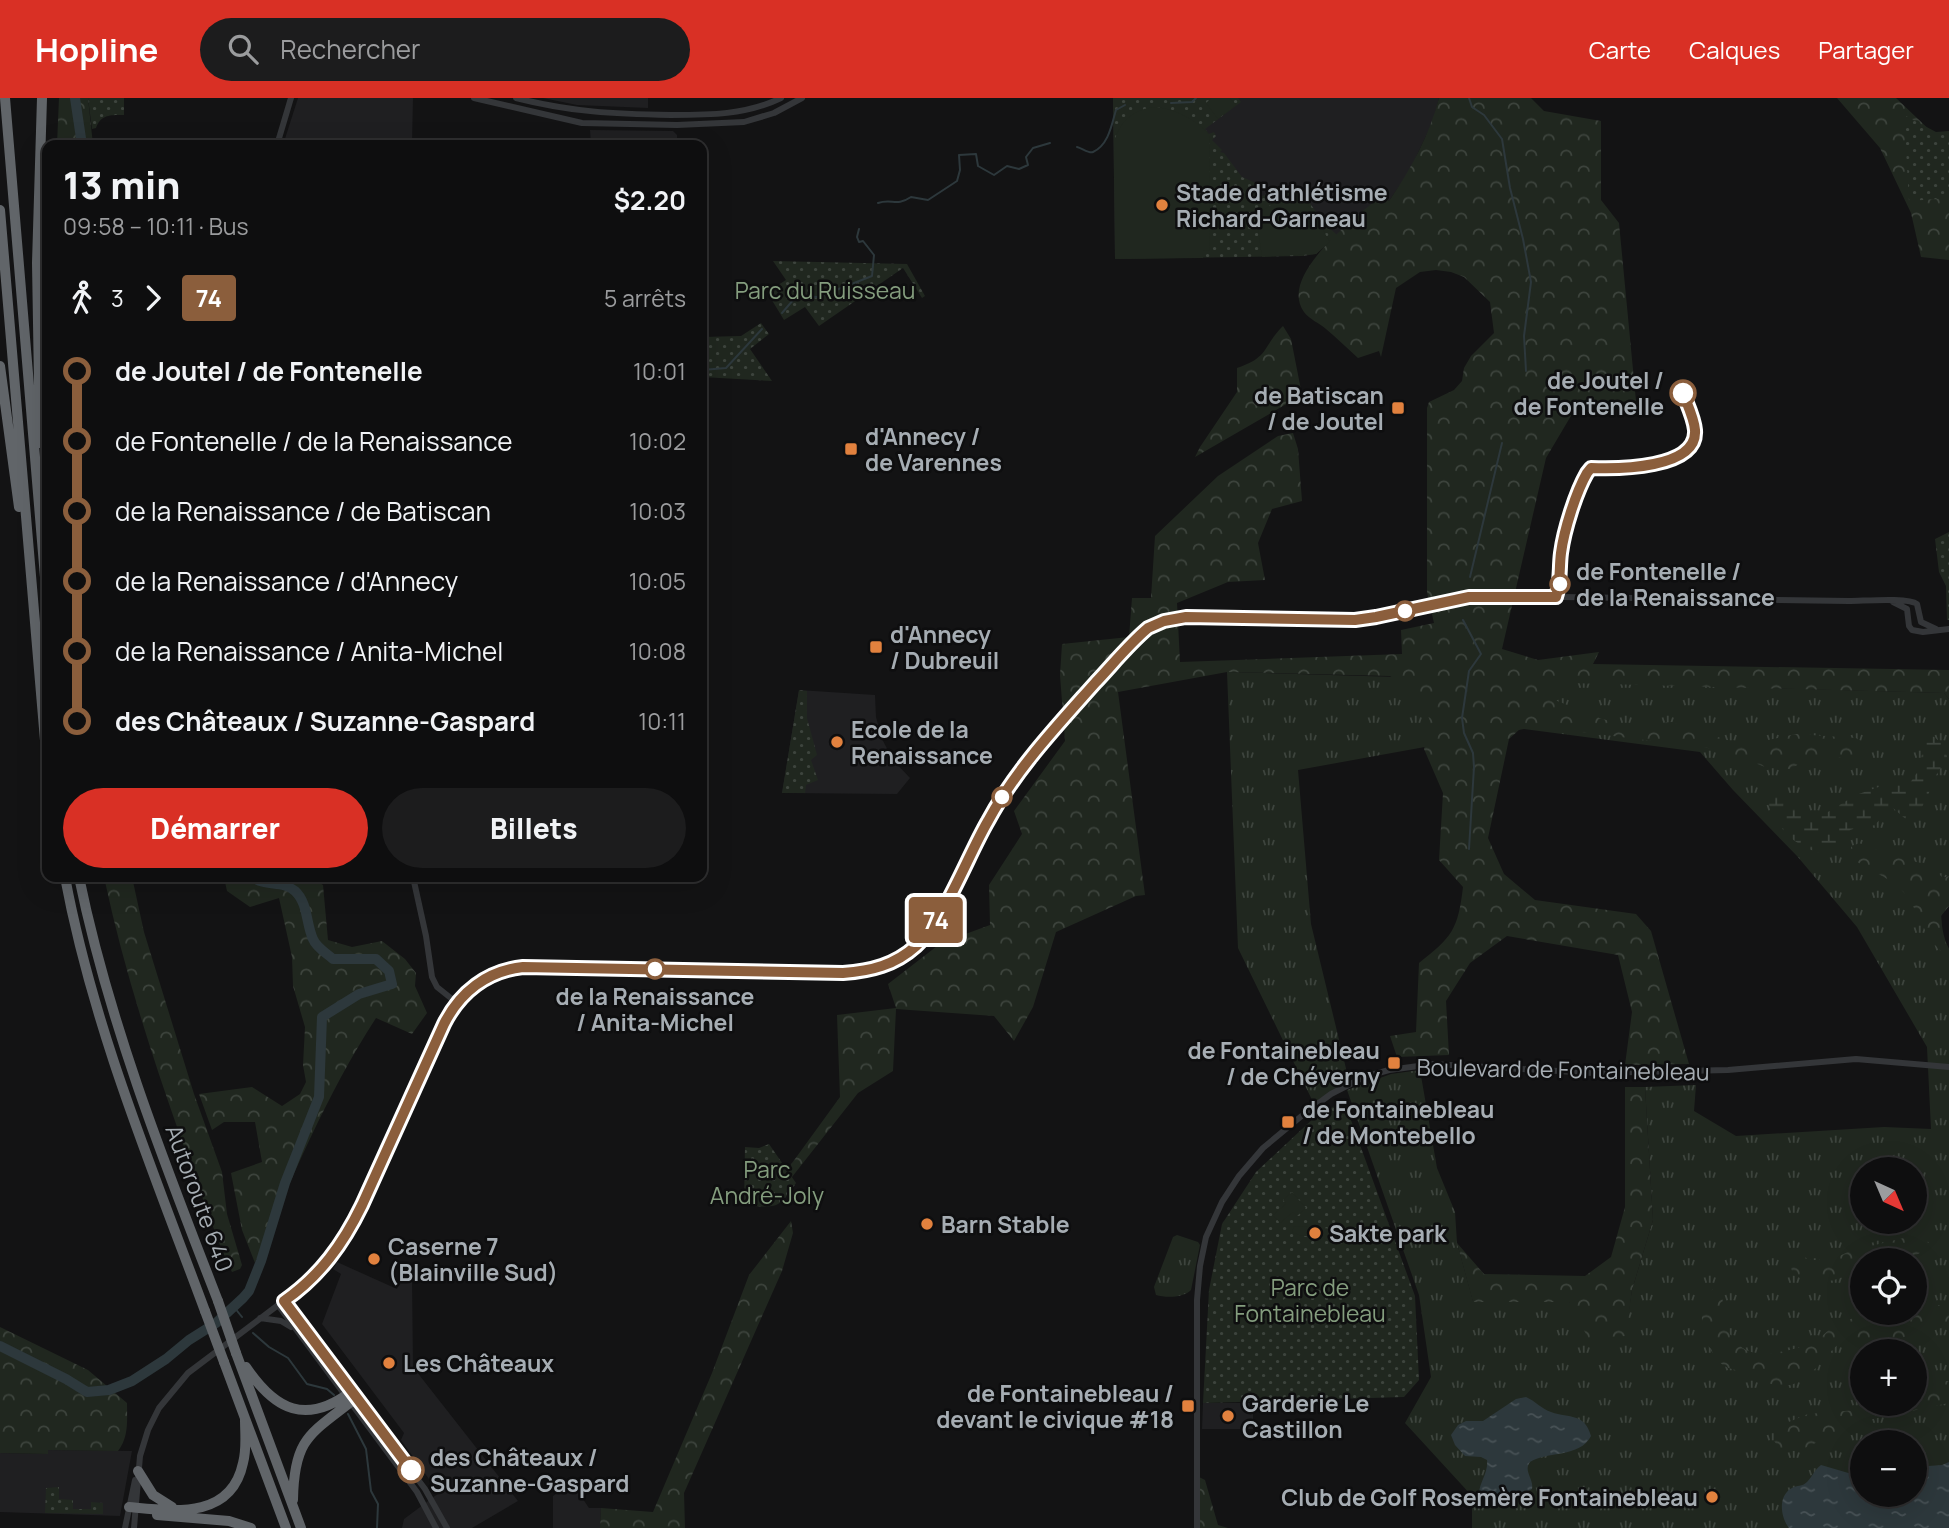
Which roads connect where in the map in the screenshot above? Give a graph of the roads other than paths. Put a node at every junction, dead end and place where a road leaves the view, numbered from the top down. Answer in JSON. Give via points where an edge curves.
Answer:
{"nodes":[{"id":1,"x":5,"y":98,"type":"edge"},
{"id":2,"x":42,"y":98,"type":"edge"},
{"id":3,"x":291,"y":98,"type":"edge"},
{"id":4,"x":474,"y":98,"type":"edge"},
{"id":5,"x":516,"y":98,"type":"edge"},
{"id":6,"x":781,"y":98,"type":"edge"},
{"id":7,"x":802,"y":98,"type":"edge"},
{"id":8,"x":278,"y":140,"type":"edge"},
{"id":9,"x":0,"y":210,"type":"edge"},
{"id":10,"x":0,"y":366,"type":"edge"},
{"id":11,"x":40,"y":521,"type":"junction"},
{"id":12,"x":42,"y":544,"type":"edge"},
{"id":13,"x":32,"y":587,"type":"junction"},
{"id":14,"x":1891,"y":601,"type":"junction"},
{"id":15,"x":1936,"y":629,"type":"junction"},
{"id":16,"x":1949,"y":629,"type":"edge"},
{"id":17,"x":42,"y":705,"type":"edge"},
{"id":18,"x":66,"y":882,"type":"edge"},
{"id":19,"x":80,"y":882,"type":"edge"},
{"id":20,"x":414,"y":882,"type":"edge"},
{"id":21,"x":457,"y":1003,"type":"junction"},
{"id":22,"x":1949,"y":1067,"type":"edge"},
{"id":23,"x":281,"y":1303,"type":"junction"},
{"id":24,"x":260,"y":1318,"type":"junction"},
{"id":25,"x":299,"y":1335,"type":"junction"},
{"id":26,"x":236,"y":1353,"type":"junction"},
{"id":27,"x":351,"y":1397,"type":"junction"},
{"id":28,"x":245,"y":1419,"type":"junction"},
{"id":29,"x":138,"y":1471,"type":"junction"},
{"id":30,"x":293,"y":1505,"type":"junction"},
{"id":31,"x":176,"y":1509,"type":"junction"},
{"id":32,"x":133,"y":1510,"type":"junction"},
{"id":33,"x":125,"y":1528,"type":"edge"},
{"id":34,"x":134,"y":1528,"type":"edge"},
{"id":35,"x":250,"y":1528,"type":"edge"},
{"id":36,"x":286,"y":1528,"type":"edge"},
{"id":37,"x":301,"y":1528,"type":"edge"},
{"id":38,"x":436,"y":1528,"type":"edge"},
{"id":39,"x":447,"y":1528,"type":"edge"},
{"id":40,"x":1197,"y":1528,"type":"edge"}],
"edges":[{"from":1,"to":11,"type":"highway"},
{"from":2,"to":11,"type":"highway","via":[[37,264]]},
{"from":3,"to":8,"type":"street"},
{"from":4,"to":7,"type":"street","via":[[582,123],[650,125],[739,123]]},
{"from":5,"to":6,"type":"street","via":[[583,112],[684,115],[739,112]]},
{"from":9,"to":13,"type":"highway"},
{"from":10,"to":13,"type":"highway"},
{"from":11,"to":12,"type":"highway"},
{"from":13,"to":17,"type":"highway"},
{"from":14,"to":15,"type":"street","via":[[1913,601],[1920,621]]},
{"from":14,"to":15,"type":"street","via":[[1906,608],[1912,630]]},
{"from":14,"to":21,"type":"street","via":[[1479,596],[1367,619],[1190,617],[1164,621],[1140,635],[1021,770],[987,821],[930,930],[895,961],[869,971],[843,973],[523,967],[489,976]]},
{"from":15,"to":16,"type":"street"},
{"from":18,"to":28,"type":"highway","name":"Autoroute 640","bridge":true,"via":[[108,1046]]},
{"from":19,"to":26,"type":"highway","name":"Autoroute 640","bridge":true,"via":[[121,1037]]},
{"from":20,"to":21,"type":"street","via":[[431,976]]},
{"from":21,"to":23,"type":"street","via":[[349,1230],[323,1268]]},
{"from":22,"to":40,"type":"street","name":"Boulevard de Fontainebleau","via":[[1856,1059],[1728,1070],[1593,1073],[1433,1064],[1364,1077],[1331,1094],[1250,1162],[1226,1195],[1206,1237],[1197,1300]]},
{"from":23,"to":24,"type":"street"},
{"from":23,"to":25,"type":"street"},
{"from":23,"to":27,"type":"street"},
{"from":24,"to":25,"type":"street","via":[[284,1322]]},
{"from":24,"to":29,"type":"street","via":[[188,1373],[166,1396],[148,1430]]},
{"from":25,"to":27,"type":"street"},
{"from":26,"to":27,"type":"highway","via":[[264,1392],[283,1405],[320,1409]]},
{"from":26,"to":30,"type":"highway","name":"Autoroute 640"},
{"from":27,"to":30,"type":"highway","via":[[300,1449]]},
{"from":27,"to":38,"type":"street","via":[[417,1492]]},
{"from":27,"to":39,"type":"street","via":[[429,1495]]},
{"from":28,"to":31,"type":"highway","via":[[244,1462],[232,1488],[207,1506]]},
{"from":28,"to":36,"type":"highway","name":"Autoroute 640"},
{"from":29,"to":31,"type":"highway","via":[[157,1498]]},
{"from":29,"to":32,"type":"street"},
{"from":30,"to":37,"type":"highway","name":"Autoroute 640"},
{"from":31,"to":32,"type":"highway"},
{"from":32,"to":33,"type":"street"},
{"from":32,"to":34,"type":"street"},
{"from":32,"to":35,"type":"highway","via":[[222,1520]]}]}
